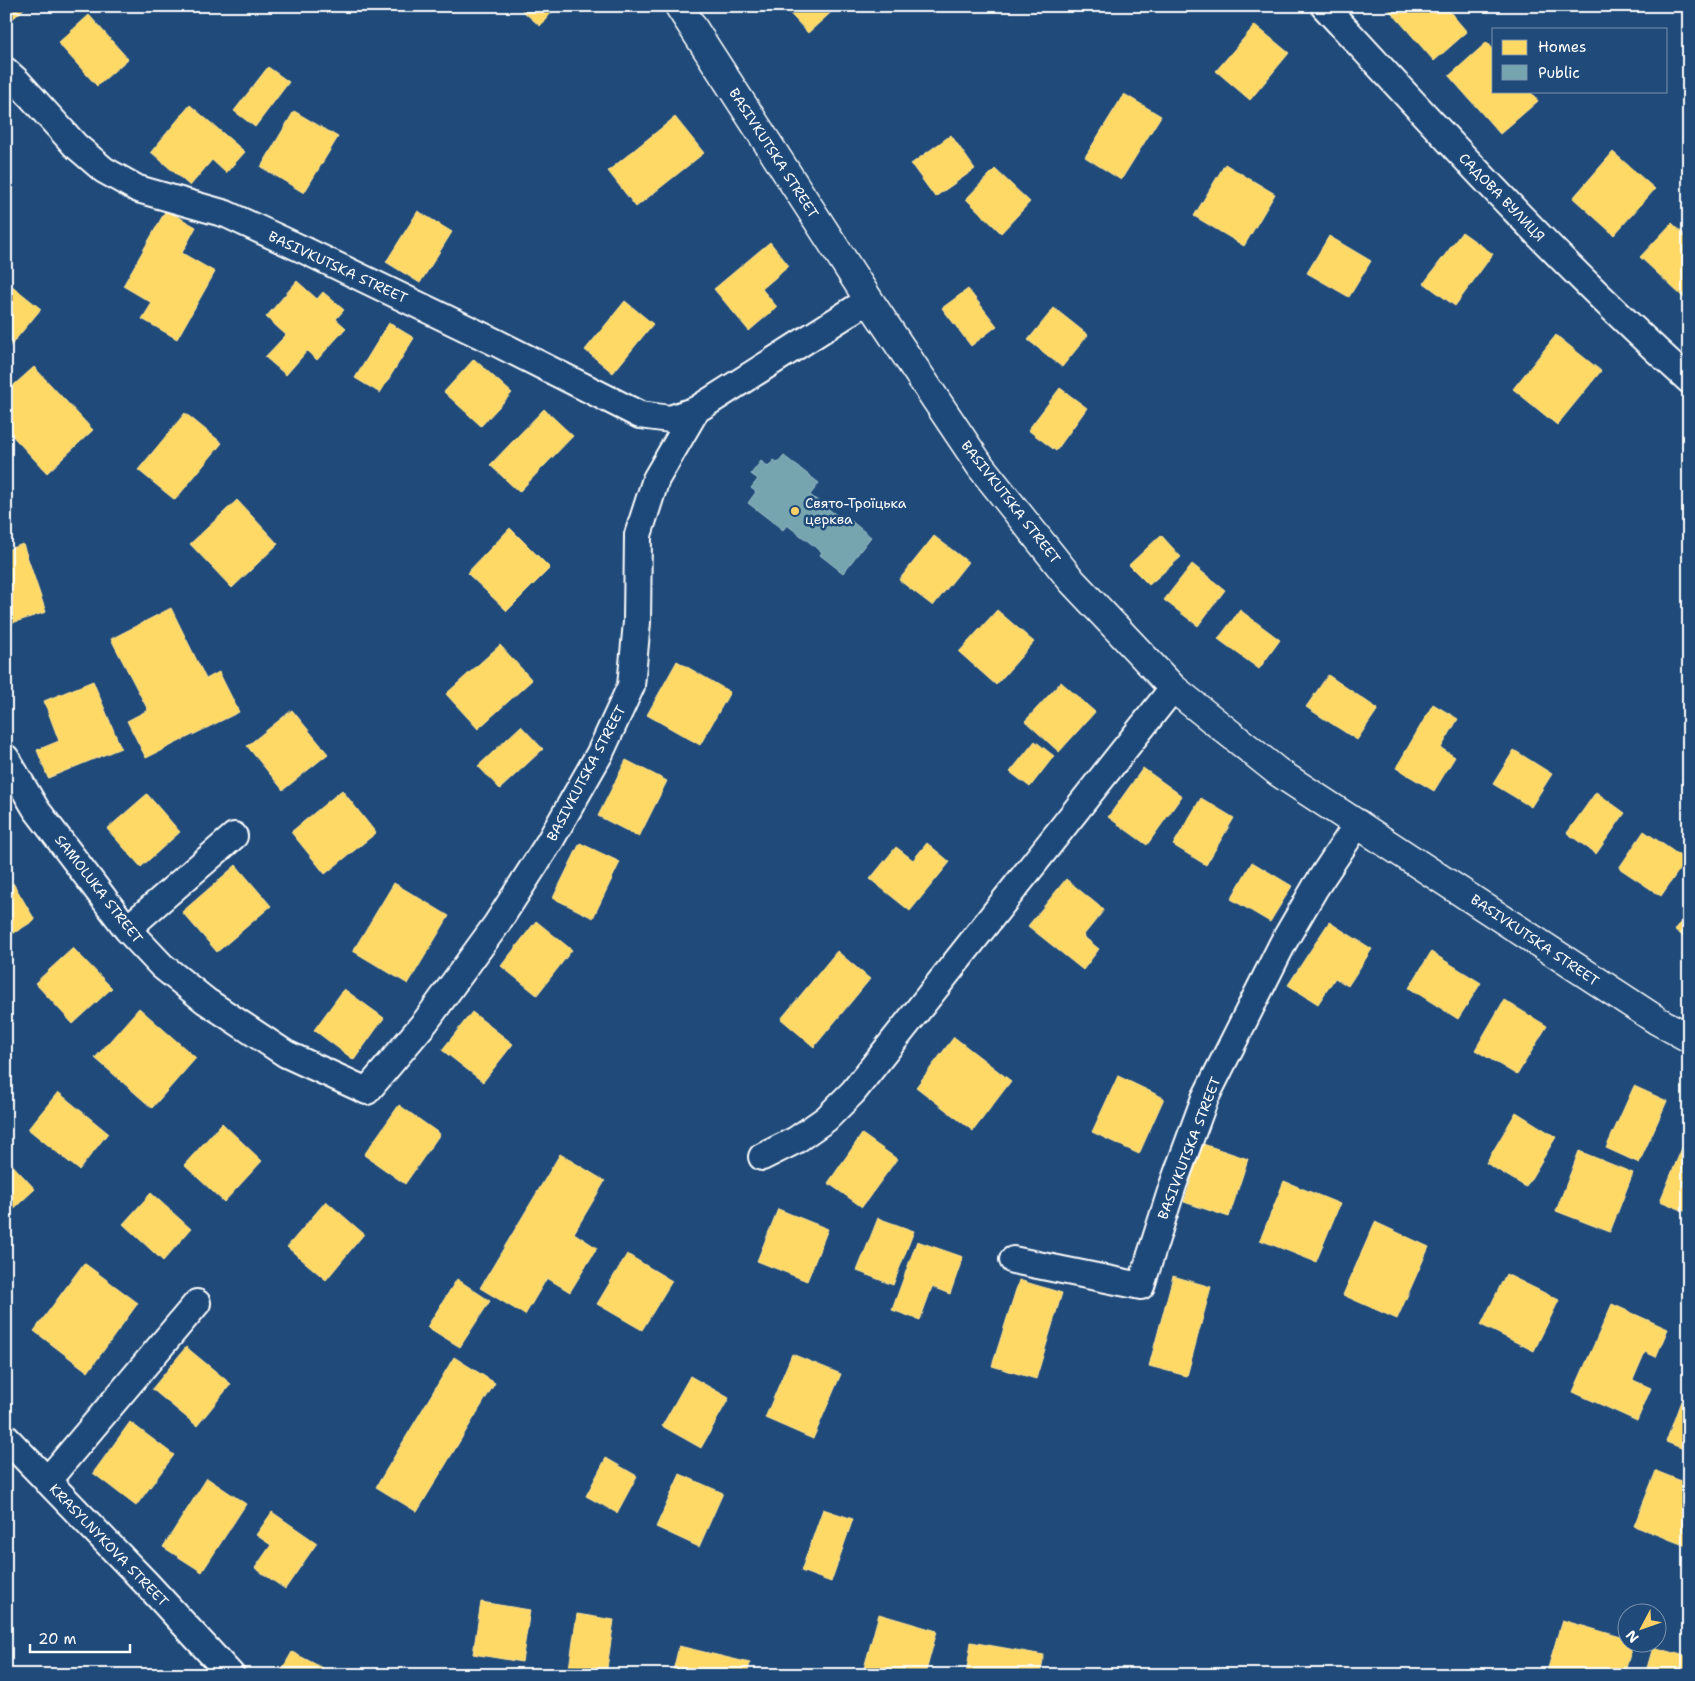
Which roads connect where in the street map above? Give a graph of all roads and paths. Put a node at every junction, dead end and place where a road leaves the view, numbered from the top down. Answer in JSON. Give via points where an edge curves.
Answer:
{"nodes":[{"id":1,"x":679,"y":6,"type":"edge"},
{"id":2,"x":1324,"y":6,"type":"edge"},
{"id":3,"x":6,"y":71,"type":"edge"},
{"id":4,"x":868,"y":300,"type":"junction"},
{"id":5,"x":1689,"y":380,"type":"edge"},
{"id":6,"x":696,"y":410,"type":"junction"},
{"id":7,"x":1172,"y":688,"type":"junction"},
{"id":8,"x":6,"y":758,"type":"edge"},
{"id":9,"x":1358,"y":823,"type":"junction"},
{"id":10,"x":234,"y":836,"type":"dead end"},
{"id":11,"x":127,"y":929,"type":"junction"},
{"id":12,"x":1689,"y":1038,"type":"edge"},
{"id":13,"x":367,"y":1091,"type":"joint"},
{"id":14,"x":762,"y":1158,"type":"dead end"},
{"id":15,"x":1013,"y":1260,"type":"dead end"},
{"id":16,"x":197,"y":1303,"type":"dead end"},
{"id":17,"x":6,"y":1438,"type":"edge"},
{"id":18,"x":47,"y":1481,"type":"junction"},
{"id":19,"x":231,"y":1675,"type":"edge"}],
"edges":[{"from":1,"to":4,"type":"main road","name":"BASIVKUTSKA STREET"},
{"from":2,"to":5,"type":"street","name":"САДОВА ВУЛИЦЯ","via":[[1472,166],[1636,332]]},
{"from":3,"to":6,"type":"street","name":"BASIVKUTSKA STREET","via":[[75,145],[104,170],[138,189],[226,214],[486,338],[640,416],[670,418]]},
{"from":4,"to":6,"type":"street","name":"BASIVKUTSKA STREET"},
{"from":4,"to":7,"type":"main road","name":"BASIVKUTSKA STREET","via":[[981,467],[1072,581]]},
{"from":6,"to":13,"type":"street","name":"BASIVKUTSKA STREET","via":[[656,479],[638,535],[637,622],[631,686],[600,753],[550,841],[496,925],[426,1022]]},
{"from":7,"to":9,"type":"main road","name":"BASIVKUTSKA STREET","via":[[1278,772]]},
{"from":7,"to":14,"type":"street","via":[[853,1092],[804,1135]]},
{"from":8,"to":11,"type":"street","name":"SAMOLUKA STREET","via":[[36,809]]},
{"from":9,"to":12,"type":"main road","name":"BASIVKUTSKA STREET","via":[[1658,1021]]},
{"from":9,"to":15,"type":"street","name":"BASIVKUTSKA STREET","via":[[1283,943],[1205,1098],[1141,1286]]},
{"from":10,"to":11,"type":"street"},
{"from":11,"to":13,"type":"street","name":"SAMOLUKA STREET","via":[[162,966],[206,1001],[286,1054]]},
{"from":16,"to":18,"type":"street"},
{"from":17,"to":18,"type":"street","name":"KRASYLNYKOVA STREET"},
{"from":18,"to":19,"type":"street","name":"KRASYLNYKOVA STREET"}]}
